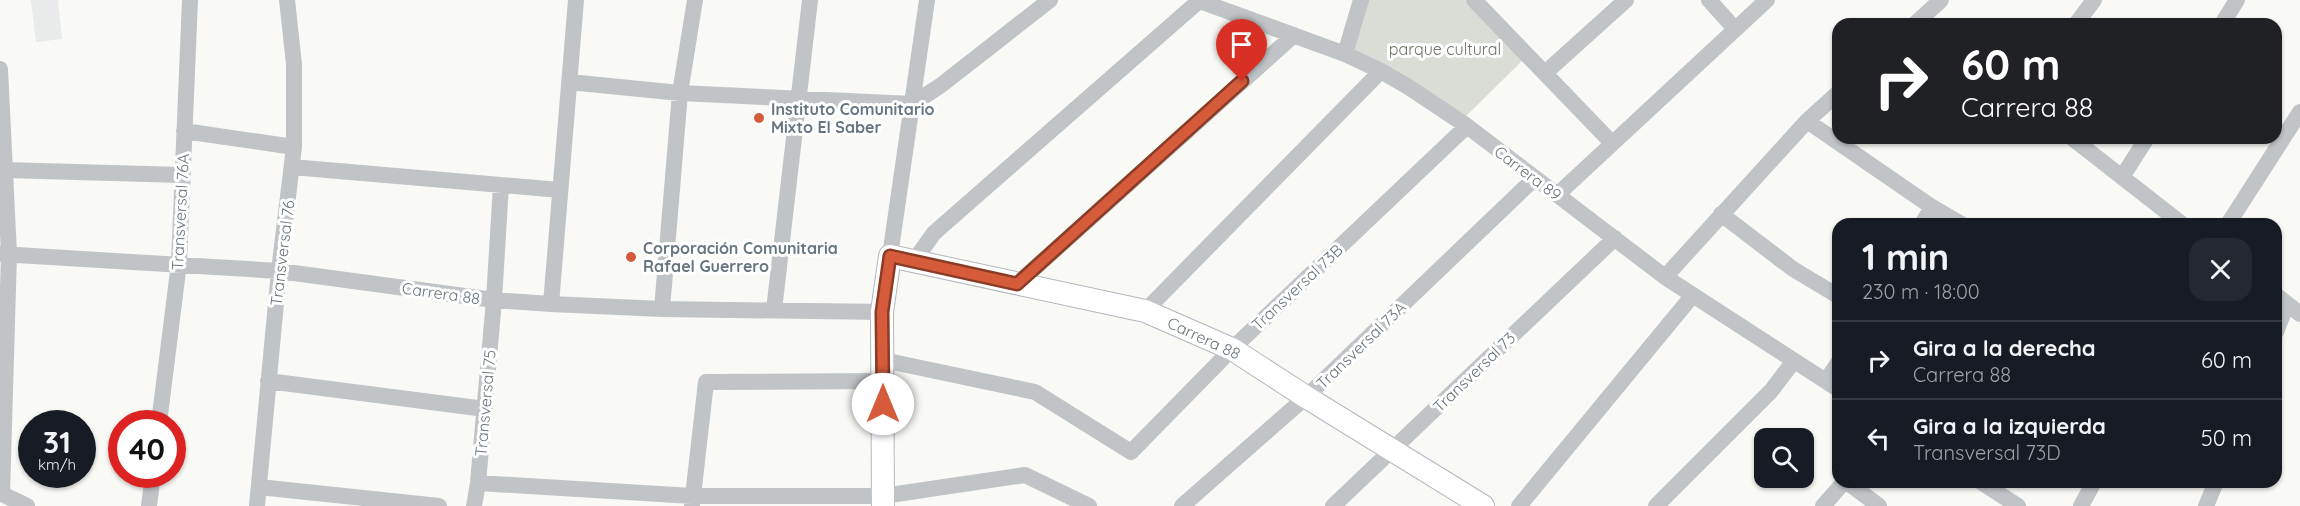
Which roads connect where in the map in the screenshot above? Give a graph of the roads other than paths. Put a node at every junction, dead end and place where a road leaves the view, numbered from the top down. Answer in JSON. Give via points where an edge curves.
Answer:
{"nodes":[{"id":1,"x":190,"y":0,"type":"edge"},
{"id":2,"x":287,"y":0,"type":"edge"},
{"id":3,"x":576,"y":0,"type":"edge"},
{"id":4,"x":695,"y":0,"type":"edge"},
{"id":5,"x":810,"y":0,"type":"edge"},
{"id":6,"x":927,"y":0,"type":"edge"},
{"id":7,"x":1050,"y":0,"type":"edge"},
{"id":8,"x":1198,"y":0,"type":"edge"},
{"id":9,"x":1361,"y":0,"type":"edge"},
{"id":10,"x":1474,"y":0,"type":"edge"},
{"id":11,"x":1626,"y":0,"type":"edge"},
{"id":12,"x":1708,"y":0,"type":"edge"},
{"id":13,"x":1767,"y":0,"type":"edge"},
{"id":14,"x":1941,"y":0,"type":"edge"},
{"id":15,"x":2094,"y":0,"type":"edge"},
{"id":16,"x":2237,"y":0,"type":"edge"},
{"id":17,"x":1925,"y":18,"type":"edge"},
{"id":18,"x":2080,"y":18,"type":"edge"},
{"id":19,"x":2226,"y":18,"type":"edge"},
{"id":20,"x":1735,"y":29,"type":"junction"},
{"id":21,"x":1294,"y":34,"type":"junction"},
{"id":22,"x":1345,"y":54,"type":"junction"},
{"id":23,"x":0,"y":69,"type":"edge"},
{"id":24,"x":1381,"y":71,"type":"junction"},
{"id":25,"x":1545,"y":73,"type":"junction"},
{"id":26,"x":569,"y":82,"type":"junction"},
{"id":27,"x":680,"y":93,"type":"junction"},
{"id":28,"x":1832,"y":98,"type":"edge"},
{"id":29,"x":799,"y":99,"type":"junction"},
{"id":30,"x":912,"y":104,"type":"junction"},
{"id":31,"x":2300,"y":112,"type":"edge"},
{"id":32,"x":1807,"y":121,"type":"junction"},
{"id":33,"x":1467,"y":126,"type":"junction"},
{"id":34,"x":184,"y":131,"type":"junction"},
{"id":35,"x":1832,"y":138,"type":"edge"},
{"id":36,"x":2282,"y":140,"type":"edge"},
{"id":37,"x":1612,"y":143,"type":"junction"},
{"id":38,"x":1840,"y":144,"type":"edge"},
{"id":39,"x":2080,"y":144,"type":"edge"},
{"id":40,"x":2143,"y":144,"type":"edge"},
{"id":41,"x":2279,"y":144,"type":"edge"},
{"id":42,"x":294,"y":147,"type":"junction"},
{"id":43,"x":292,"y":167,"type":"junction"},
{"id":44,"x":4,"y":170,"type":"junction"},
{"id":45,"x":182,"y":175,"type":"junction"},
{"id":46,"x":2122,"y":177,"type":"junction"},
{"id":47,"x":1535,"y":178,"type":"junction"},
{"id":48,"x":501,"y":185,"type":"junction"},
{"id":49,"x":560,"y":190,"type":"junction"},
{"id":50,"x":1557,"y":195,"type":"junction"},
{"id":51,"x":1932,"y":207,"type":"junction"},
{"id":52,"x":1721,"y":214,"type":"junction"},
{"id":53,"x":1926,"y":218,"type":"edge"},
{"id":54,"x":1951,"y":218,"type":"edge"},
{"id":55,"x":2174,"y":218,"type":"edge"},
{"id":56,"x":2232,"y":218,"type":"edge"},
{"id":57,"x":1615,"y":238,"type":"junction"},
{"id":58,"x":4,"y":254,"type":"edge"},
{"id":59,"x":890,"y":256,"type":"junction"},
{"id":60,"x":914,"y":261,"type":"junction"},
{"id":61,"x":179,"y":263,"type":"junction"},
{"id":62,"x":279,"y":271,"type":"junction"},
{"id":63,"x":1665,"y":277,"type":"junction"},
{"id":64,"x":1017,"y":284,"type":"junction"},
{"id":65,"x":1832,"y":292,"type":"edge"},
{"id":66,"x":1693,"y":295,"type":"junction"},
{"id":67,"x":494,"y":300,"type":"junction"},
{"id":68,"x":551,"y":304,"type":"junction"},
{"id":69,"x":662,"y":309,"type":"junction"},
{"id":70,"x":774,"y":310,"type":"junction"},
{"id":71,"x":1145,"y":311,"type":"junction"},
{"id":72,"x":882,"y":312,"type":"junction"},
{"id":73,"x":1232,"y":349,"type":"junction"},
{"id":74,"x":1794,"y":361,"type":"junction"},
{"id":75,"x":883,"y":371,"type":"junction"},
{"id":76,"x":268,"y":381,"type":"junction"},
{"id":77,"x":1832,"y":385,"type":"edge"},
{"id":78,"x":1306,"y":397,"type":"junction"},
{"id":79,"x":485,"y":409,"type":"junction"},
{"id":80,"x":161,"y":410,"type":"edge"},
{"id":81,"x":1391,"y":450,"type":"junction"},
{"id":82,"x":478,"y":483,"type":"junction"},
{"id":83,"x":259,"y":487,"type":"junction"},
{"id":84,"x":151,"y":488,"type":"edge"},
{"id":85,"x":1840,"y":488,"type":"edge"},
{"id":86,"x":1854,"y":488,"type":"edge"},
{"id":87,"x":1990,"y":488,"type":"edge"},
{"id":88,"x":2091,"y":488,"type":"edge"},
{"id":89,"x":2214,"y":488,"type":"edge"},
{"id":90,"x":1,"y":494,"type":"edge"},
{"id":91,"x":692,"y":501,"type":"edge"},
{"id":92,"x":883,"y":501,"type":"edge"},
{"id":93,"x":27,"y":506,"type":"edge"},
{"id":94,"x":149,"y":506,"type":"edge"},
{"id":95,"x":257,"y":506,"type":"edge"},
{"id":96,"x":439,"y":506,"type":"edge"},
{"id":97,"x":474,"y":506,"type":"edge"},
{"id":98,"x":1089,"y":506,"type":"edge"},
{"id":99,"x":1182,"y":506,"type":"edge"},
{"id":100,"x":1333,"y":506,"type":"edge"},
{"id":101,"x":1483,"y":506,"type":"edge"},
{"id":102,"x":1519,"y":506,"type":"edge"},
{"id":103,"x":1656,"y":506,"type":"edge"},
{"id":104,"x":1823,"y":506,"type":"edge"},
{"id":105,"x":1879,"y":506,"type":"edge"},
{"id":106,"x":2018,"y":506,"type":"edge"},
{"id":107,"x":2081,"y":506,"type":"edge"},
{"id":108,"x":2206,"y":506,"type":"edge"}],
"edges":[{"from":1,"to":34,"type":"street","name":"Transversal 76A"},
{"from":2,"to":42,"type":"street","name":"Transversal 76","via":[[294,64]]},
{"from":3,"to":26,"type":"street"},
{"from":4,"to":27,"type":"street"},
{"from":5,"to":29,"type":"street"},
{"from":6,"to":30,"type":"street"},
{"from":7,"to":30,"type":"street"},
{"from":8,"to":21,"type":"street","name":"Carrera 89"},
{"from":8,"to":60,"type":"street","via":[[934,233]]},
{"from":9,"to":22,"type":"street"},
{"from":10,"to":25,"type":"street"},
{"from":11,"to":25,"type":"street"},
{"from":12,"to":20,"type":"street"},
{"from":13,"to":20,"type":"street"},
{"from":14,"to":17,"type":"street"},
{"from":15,"to":18,"type":"street"},
{"from":16,"to":19,"type":"street"},
{"from":20,"to":37,"type":"street"},
{"from":21,"to":22,"type":"street","name":"Carrera 89"},
{"from":21,"to":64,"type":"street"},
{"from":22,"to":24,"type":"street","name":"Carrera 89"},
{"from":23,"to":44,"type":"street"},
{"from":24,"to":33,"type":"street","name":"Carrera 89"},
{"from":24,"to":71,"type":"street"},
{"from":25,"to":37,"type":"street"},
{"from":26,"to":27,"type":"street"},
{"from":26,"to":49,"type":"street"},
{"from":27,"to":29,"type":"street"},
{"from":27,"to":69,"type":"street"},
{"from":28,"to":32,"type":"street"},
{"from":29,"to":30,"type":"street"},
{"from":29,"to":70,"type":"street"},
{"from":30,"to":59,"type":"street"},
{"from":31,"to":36,"type":"street"},
{"from":32,"to":35,"type":"street"},
{"from":32,"to":52,"type":"street"},
{"from":33,"to":47,"type":"street","name":"Carrera 89"},
{"from":33,"to":73,"type":"street","name":"Transversal 73B"},
{"from":34,"to":42,"type":"street"},
{"from":34,"to":45,"type":"street","name":"Transversal 76A"},
{"from":37,"to":50,"type":"street"},
{"from":38,"to":51,"type":"street"},
{"from":39,"to":46,"type":"street"},
{"from":40,"to":46,"type":"street"},
{"from":41,"to":56,"type":"street"},
{"from":42,"to":43,"type":"street","name":"Transversal 76"},
{"from":43,"to":48,"type":"street"},
{"from":43,"to":62,"type":"street","name":"Transversal 76"},
{"from":44,"to":45,"type":"street"},
{"from":44,"to":58,"type":"street"},
{"from":45,"to":61,"type":"street","name":"Transversal 76A"},
{"from":46,"to":55,"type":"street"},
{"from":47,"to":50,"type":"street","name":"Carrera 89"},
{"from":47,"to":78,"type":"street","name":"Transversal 73A"},
{"from":48,"to":49,"type":"street"},
{"from":48,"to":67,"type":"street","name":"Transversal 75"},
{"from":49,"to":68,"type":"street"},
{"from":50,"to":57,"type":"street","name":"Carrera 89"},
{"from":51,"to":53,"type":"street"},
{"from":51,"to":54,"type":"street"},
{"from":52,"to":63,"type":"street"},
{"from":52,"to":65,"type":"street"},
{"from":57,"to":63,"type":"street","name":"Carrera 89"},
{"from":57,"to":81,"type":"street","name":"Transversal 73"},
{"from":58,"to":61,"type":"street","name":"Carrera 88"},
{"from":58,"to":90,"type":"street"},
{"from":59,"to":60,"type":"street","name":"Carrera 88"},
{"from":59,"to":72,"type":"street"},
{"from":60,"to":64,"type":"street","name":"Carrera 88"},
{"from":61,"to":62,"type":"street","name":"Carrera 88"},
{"from":61,"to":80,"type":"street","name":"Transversal 76A"},
{"from":62,"to":67,"type":"street","name":"Carrera 88"},
{"from":62,"to":76,"type":"street","name":"Transversal 76"},
{"from":63,"to":66,"type":"street","name":"Carrera 89"},
{"from":64,"to":71,"type":"street","name":"Carrera 88"},
{"from":66,"to":74,"type":"street","name":"Carrera 89"},
{"from":66,"to":102,"type":"street"},
{"from":67,"to":68,"type":"street","name":"Carrera 88"},
{"from":67,"to":79,"type":"street","name":"Transversal 75"},
{"from":68,"to":69,"type":"street","name":"Carrera 88"},
{"from":69,"to":70,"type":"street","name":"Carrera 88"},
{"from":70,"to":72,"type":"street","name":"Carrera 88"},
{"from":71,"to":73,"type":"street","name":"Carrera 88"},
{"from":72,"to":75,"type":"street"},
{"from":73,"to":75,"type":"street","name":"Transversal 73B","via":[[1131,452],[1035,392]]},
{"from":73,"to":78,"type":"street","name":"Carrera 88"},
{"from":74,"to":77,"type":"street","name":"Carrera 89"},
{"from":74,"to":103,"type":"street","via":[[1771,391]]},
{"from":75,"to":91,"type":"street","via":[[706,381]]},
{"from":75,"to":92,"type":"street"},
{"from":76,"to":79,"type":"street"},
{"from":76,"to":83,"type":"street","name":"Transversal 76"},
{"from":78,"to":81,"type":"street","name":"Carrera 88"},
{"from":78,"to":99,"type":"street","name":"Transversal 73A"},
{"from":79,"to":82,"type":"street","name":"Transversal 75"},
{"from":81,"to":100,"type":"street","name":"Transversal 73"},
{"from":81,"to":101,"type":"street","name":"Carrera 88"},
{"from":82,"to":91,"type":"street"},
{"from":82,"to":97,"type":"street","name":"Transversal 75"},
{"from":83,"to":95,"type":"street","name":"Transversal 76"},
{"from":83,"to":96,"type":"street"},
{"from":84,"to":94,"type":"street"},
{"from":85,"to":104,"type":"street"},
{"from":86,"to":105,"type":"street"},
{"from":87,"to":106,"type":"street"},
{"from":88,"to":107,"type":"street"},
{"from":89,"to":108,"type":"street"},
{"from":90,"to":93,"type":"street"},
{"from":91,"to":92,"type":"street"},
{"from":92,"to":98,"type":"street","via":[[1025,474]]}]}
